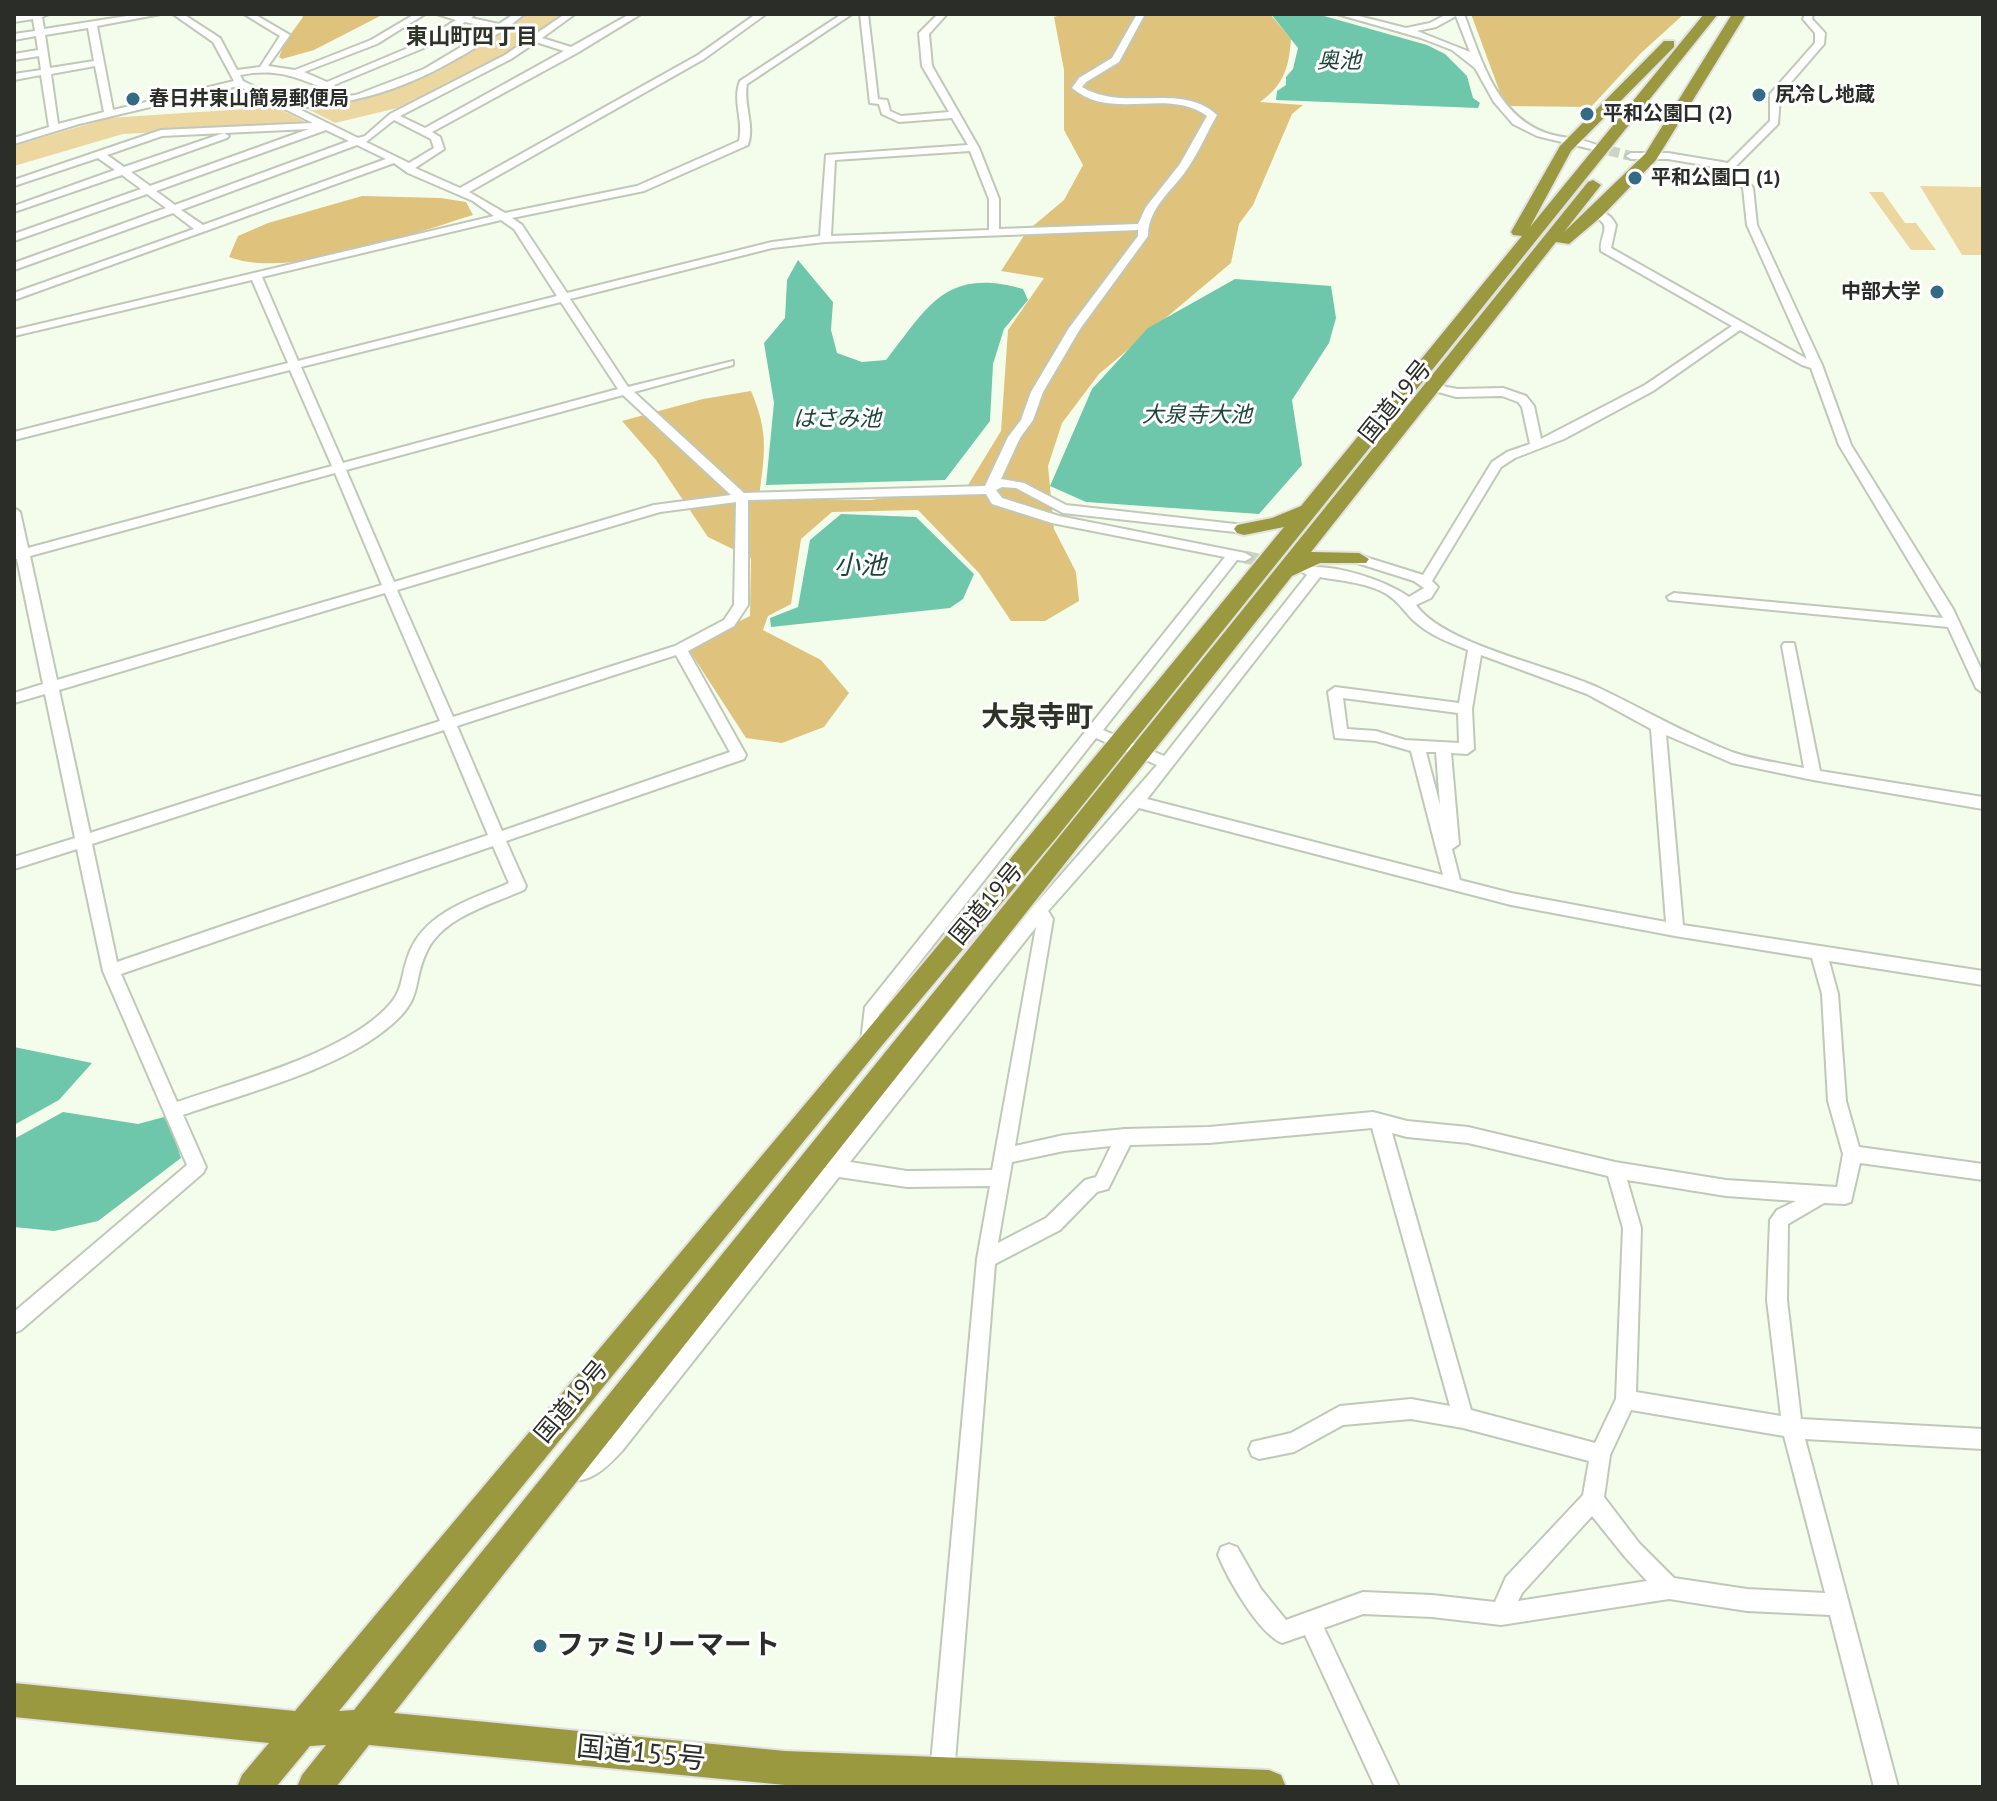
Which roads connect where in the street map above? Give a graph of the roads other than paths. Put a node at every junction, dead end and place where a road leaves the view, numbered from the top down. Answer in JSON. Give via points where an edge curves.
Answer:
{"nodes":[{"id":1,"x":40,"y":14,"type":"edge"},
{"id":2,"x":157,"y":14,"type":"edge"},
{"id":3,"x":177,"y":14,"type":"edge"},
{"id":4,"x":421,"y":14,"type":"edge"},
{"id":5,"x":441,"y":14,"type":"edge"},
{"id":6,"x":520,"y":14,"type":"edge"},
{"id":7,"x":571,"y":14,"type":"edge"},
{"id":8,"x":637,"y":14,"type":"edge"},
{"id":9,"x":762,"y":14,"type":"edge"},
{"id":10,"x":848,"y":14,"type":"edge"},
{"id":11,"x":864,"y":14,"type":"edge"},
{"id":12,"x":943,"y":14,"type":"edge"},
{"id":13,"x":1141,"y":14,"type":"edge"},
{"id":14,"x":1341,"y":14,"type":"edge"},
{"id":15,"x":1457,"y":14,"type":"edge"},
{"id":16,"x":1701,"y":14,"type":"edge"},
{"id":17,"x":1711,"y":14,"type":"edge"},
{"id":18,"x":1730,"y":14,"type":"edge"},
{"id":19,"x":1739,"y":14,"type":"edge"},
{"id":20,"x":1809,"y":14,"type":"edge"},
{"id":21,"x":255,"y":15,"type":"edge"},
{"id":22,"x":468,"y":16,"type":"edge"},
{"id":23,"x":14,"y":19,"type":"edge"},
{"id":24,"x":92,"y":25,"type":"junction"},
{"id":25,"x":501,"y":27,"type":"junction"},
{"id":26,"x":1400,"y":31,"type":"junction"},
{"id":27,"x":41,"y":33,"type":"junction"},
{"id":28,"x":14,"y":37,"type":"edge"},
{"id":29,"x":536,"y":39,"type":"junction"},
{"id":30,"x":574,"y":51,"type":"junction"},
{"id":31,"x":43,"y":52,"type":"junction"},
{"id":32,"x":14,"y":57,"type":"edge"},
{"id":33,"x":99,"y":63,"type":"junction"},
{"id":34,"x":1479,"y":64,"type":"junction"},
{"id":35,"x":264,"y":66,"type":"junction"},
{"id":36,"x":299,"y":71,"type":"junction"},
{"id":37,"x":46,"y":72,"type":"junction"},
{"id":38,"x":234,"y":73,"type":"junction"},
{"id":39,"x":14,"y":77,"type":"edge"},
{"id":40,"x":239,"y":83,"type":"junction"},
{"id":41,"x":327,"y":85,"type":"junction"},
{"id":42,"x":351,"y":99,"type":"junction"},
{"id":43,"x":286,"y":106,"type":"junction"},
{"id":44,"x":109,"y":114,"type":"junction"},
{"id":45,"x":954,"y":115,"type":"junction"},
{"id":46,"x":393,"y":116,"type":"junction"},
{"id":47,"x":327,"y":126,"type":"junction"},
{"id":48,"x":54,"y":129,"type":"junction"},
{"id":49,"x":241,"y":130,"type":"junction"},
{"id":50,"x":425,"y":132,"type":"junction"},
{"id":51,"x":14,"y":141,"type":"edge"},
{"id":52,"x":359,"y":142,"type":"junction"},
{"id":53,"x":1571,"y":142,"type":"junction"},
{"id":54,"x":1595,"y":147,"type":"tunnel mouth"},
{"id":55,"x":974,"y":148,"type":"junction"},
{"id":56,"x":100,"y":154,"type":"junction"},
{"id":57,"x":1631,"y":156,"type":"tunnel mouth"},
{"id":58,"x":1651,"y":157,"type":"junction"},
{"id":59,"x":394,"y":160,"type":"junction"},
{"id":60,"x":1730,"y":166,"type":"junction"},
{"id":61,"x":409,"y":167,"type":"junction"},
{"id":62,"x":124,"y":171,"type":"junction"},
{"id":63,"x":14,"y":183,"type":"edge"},
{"id":64,"x":150,"y":190,"type":"junction"},
{"id":65,"x":462,"y":191,"type":"junction"},
{"id":66,"x":14,"y":209,"type":"edge"},
{"id":67,"x":175,"y":209,"type":"junction"},
{"id":68,"x":1596,"y":213,"type":"junction"},
{"id":69,"x":506,"y":216,"type":"junction"},
{"id":70,"x":1141,"y":227,"type":"junction"},
{"id":71,"x":201,"y":229,"type":"junction"},
{"id":72,"x":994,"y":232,"type":"junction"},
{"id":73,"x":14,"y":238,"type":"edge"},
{"id":74,"x":825,"y":239,"type":"junction"},
{"id":75,"x":1522,"y":260,"type":"junction"},
{"id":76,"x":14,"y":267,"type":"edge"},
{"id":77,"x":256,"y":276,"type":"junction"},
{"id":78,"x":14,"y":297,"type":"edge"},
{"id":79,"x":565,"y":298,"type":"junction"},
{"id":80,"x":1740,"y":325,"type":"junction"},
{"id":81,"x":14,"y":333,"type":"edge"},
{"id":82,"x":729,"y":363,"type":"dead end"},
{"id":83,"x":1816,"y":365,"type":"junction"},
{"id":84,"x":293,"y":366,"type":"junction"},
{"id":85,"x":1432,"y":386,"type":"junction"},
{"id":86,"x":624,"y":390,"type":"junction"},
{"id":87,"x":14,"y":436,"type":"edge"},
{"id":88,"x":1536,"y":445,"type":"junction"},
{"id":89,"x":337,"y":468,"type":"junction"},
{"id":90,"x":991,"y":487,"type":"junction"},
{"id":91,"x":742,"y":498,"type":"junction"},
{"id":92,"x":14,"y":512,"type":"edge"},
{"id":93,"x":1318,"y":514,"type":"junction"},
{"id":94,"x":1244,"y":529,"type":"junction"},
{"id":95,"x":18,"y":555,"type":"edge"},
{"id":96,"x":1359,"y":559,"type":"junction"},
{"id":97,"x":1276,"y":565,"type":"junction"},
{"id":98,"x":1423,"y":581,"type":"junction"},
{"id":99,"x":389,"y":587,"type":"junction"},
{"id":100,"x":1674,"y":597,"type":"dead end"},
{"id":101,"x":1408,"y":603,"type":"junction"},
{"id":102,"x":1952,"y":623,"type":"junction"},
{"id":103,"x":1789,"y":646,"type":"dead end"},
{"id":104,"x":1475,"y":648,"type":"junction"},
{"id":105,"x":680,"y":649,"type":"junction"},
{"id":106,"x":51,"y":687,"type":"junction"},
{"id":107,"x":1983,"y":688,"type":"edge"},
{"id":108,"x":14,"y":698,"type":"edge"},
{"id":109,"x":1465,"y":709,"type":"junction"},
{"id":110,"x":447,"y":725,"type":"junction"},
{"id":111,"x":1658,"y":726,"type":"junction"},
{"id":112,"x":1095,"y":732,"type":"junction"},
{"id":113,"x":1417,"y":746,"type":"junction"},
{"id":114,"x":1131,"y":747,"type":"junction"},
{"id":115,"x":1443,"y":748,"type":"junction"},
{"id":116,"x":1167,"y":763,"type":"junction"},
{"id":117,"x":1813,"y":775,"type":"junction"},
{"id":118,"x":1136,"y":802,"type":"junction"},
{"id":119,"x":1983,"y":803,"type":"edge"},
{"id":120,"x":498,"y":839,"type":"junction"},
{"id":121,"x":85,"y":840,"type":"junction"},
{"id":122,"x":14,"y":863,"type":"edge"},
{"id":123,"x":1454,"y":886,"type":"junction"},
{"id":124,"x":1039,"y":911,"type":"junction"},
{"id":125,"x":1675,"y":930,"type":"junction"},
{"id":126,"x":1819,"y":952,"type":"junction"},
{"id":127,"x":111,"y":971,"type":"junction"},
{"id":128,"x":1983,"y":978,"type":"edge"},
{"id":129,"x":870,"y":1042,"type":"junction"},
{"id":130,"x":173,"y":1111,"type":"junction"},
{"id":131,"x":1380,"y":1123,"type":"junction"},
{"id":132,"x":1125,"y":1137,"type":"junction"},
{"id":133,"x":1852,"y":1154,"type":"junction"},
{"id":134,"x":1004,"y":1156,"type":"junction"},
{"id":135,"x":834,"y":1168,"type":"junction"},
{"id":136,"x":1615,"y":1170,"type":"junction"},
{"id":137,"x":1983,"y":1172,"type":"edge"},
{"id":138,"x":1000,"y":1178,"type":"junction"},
{"id":139,"x":1820,"y":1195,"type":"junction"},
{"id":140,"x":986,"y":1259,"type":"junction"},
{"id":141,"x":14,"y":1324,"type":"edge"},
{"id":142,"x":1626,"y":1400,"type":"junction"},
{"id":143,"x":1463,"y":1418,"type":"junction"},
{"id":144,"x":1792,"y":1428,"type":"junction"},
{"id":145,"x":1983,"y":1439,"type":"edge"},
{"id":146,"x":1259,"y":1449,"type":"dead end"},
{"id":147,"x":1600,"y":1454,"type":"junction"},
{"id":148,"x":568,"y":1471,"type":"junction"},
{"id":149,"x":1593,"y":1500,"type":"junction"},
{"id":150,"x":1229,"y":1555,"type":"dead end"},
{"id":151,"x":1669,"y":1588,"type":"junction"},
{"id":152,"x":1840,"y":1605,"type":"junction"},
{"id":153,"x":1501,"y":1614,"type":"junction"},
{"id":154,"x":1310,"y":1622,"type":"junction"},
{"id":155,"x":14,"y":1700,"type":"edge"},
{"id":156,"x":362,"y":1727,"type":"junction"},
{"id":157,"x":301,"y":1729,"type":"junction"},
{"id":158,"x":942,"y":1774,"type":"junction"},
{"id":159,"x":783,"y":1778,"type":"edge"},
{"id":160,"x":1043,"y":1783,"type":"edge"},
{"id":161,"x":254,"y":1787,"type":"edge"},
{"id":162,"x":314,"y":1787,"type":"edge"},
{"id":163,"x":1269,"y":1787,"type":"edge"},
{"id":164,"x":1387,"y":1787,"type":"edge"},
{"id":165,"x":1886,"y":1787,"type":"edge"}],
"edges":[{"from":1,"to":23,"type":"street"},
{"from":1,"to":27,"type":"street"},
{"from":2,"to":24,"type":"street"},
{"from":3,"to":38,"type":"street","via":[[217,40]]},
{"from":4,"to":36,"type":"street","via":[[374,42]]},
{"from":5,"to":22,"type":"street"},
{"from":6,"to":25,"type":"street"},
{"from":7,"to":29,"type":"street"},
{"from":8,"to":30,"type":"street"},
{"from":9,"to":65,"type":"street","via":[[701,57]]},
{"from":10,"to":69,"type":"street","via":[[743,83],[746,138],[735,149],[640,189]]},
{"from":11,"to":45,"type":"street","via":[[873,101],[884,102],[885,112],[899,119]]},
{"from":12,"to":45,"type":"street","via":[[924,33],[927,66]]},
{"from":13,"to":70,"type":"street","via":[[1116,60],[1077,88],[1098,101],[1185,103],[1204,106],[1212,115]]},
{"from":14,"to":26,"type":"street"},
{"from":15,"to":26,"type":"street"},
{"from":15,"to":34,"type":"street"},
{"from":16,"to":53,"type":"highway"},
{"from":17,"to":75,"type":"highway","name":"国道19号"},
{"from":18,"to":75,"type":"highway","name":"国道19号"},
{"from":19,"to":58,"type":"highway"},
{"from":20,"to":60,"type":"street","via":[[1807,19],[1820,33],[1819,44],[1775,94],[1775,122]]},
{"from":21,"to":35,"type":"street","via":[[285,35]]},
{"from":22,"to":25,"type":"street"},
{"from":22,"to":41,"type":"street","via":[[423,45]]},
{"from":24,"to":27,"type":"street"},
{"from":24,"to":33,"type":"street"},
{"from":25,"to":42,"type":"street","via":[[389,87]]},
{"from":26,"to":34,"type":"street","via":[[1450,46]]},
{"from":27,"to":28,"type":"street"},
{"from":27,"to":31,"type":"street"},
{"from":29,"to":30,"type":"street"},
{"from":29,"to":46,"type":"street"},
{"from":30,"to":50,"type":"street"},
{"from":31,"to":32,"type":"street"},
{"from":31,"to":37,"type":"street"},
{"from":33,"to":37,"type":"street"},
{"from":33,"to":44,"type":"street"},
{"from":34,"to":53,"type":"street","via":[[1506,113],[1535,133]]},
{"from":35,"to":36,"type":"street"},
{"from":35,"to":38,"type":"street"},
{"from":36,"to":41,"type":"street"},
{"from":37,"to":39,"type":"street"},
{"from":37,"to":48,"type":"street"},
{"from":38,"to":40,"type":"street"},
{"from":40,"to":43,"type":"street"},
{"from":40,"to":44,"type":"street"},
{"from":41,"to":42,"type":"street"},
{"from":42,"to":43,"type":"street"},
{"from":43,"to":47,"type":"street"},
{"from":44,"to":48,"type":"street"},
{"from":45,"to":55,"type":"street"},
{"from":46,"to":50,"type":"street"},
{"from":46,"to":52,"type":"street"},
{"from":47,"to":49,"type":"street"},
{"from":47,"to":52,"type":"street"},
{"from":47,"to":64,"type":"street"},
{"from":48,"to":51,"type":"street"},
{"from":49,"to":56,"type":"street","via":[[161,133]]},
{"from":49,"to":62,"type":"street"},
{"from":50,"to":61,"type":"street","via":[[435,137],[439,149]]},
{"from":52,"to":59,"type":"street"},
{"from":52,"to":67,"type":"street"},
{"from":53,"to":54,"type":"street"},
{"from":53,"to":75,"type":"highway","via":[[1512,246]]},
{"from":55,"to":72,"type":"street","via":[[994,199]]},
{"from":55,"to":74,"type":"street","via":[[830,157]]},
{"from":56,"to":62,"type":"street"},
{"from":56,"to":63,"type":"street"},
{"from":57,"to":58,"type":"street"},
{"from":58,"to":60,"type":"street"},
{"from":58,"to":68,"type":"highway"},
{"from":59,"to":61,"type":"street"},
{"from":59,"to":71,"type":"street"},
{"from":60,"to":83,"type":"street","via":[[1748,188],[1752,225]]},
{"from":61,"to":65,"type":"street"},
{"from":62,"to":64,"type":"street"},
{"from":62,"to":66,"type":"street"},
{"from":64,"to":67,"type":"street"},
{"from":64,"to":73,"type":"street"},
{"from":65,"to":69,"type":"street"},
{"from":67,"to":71,"type":"street"},
{"from":67,"to":76,"type":"street"},
{"from":68,"to":75,"type":"highway","via":[[1545,258]]},
{"from":68,"to":80,"type":"street","via":[[1611,225],[1605,249]]},
{"from":69,"to":77,"type":"street"},
{"from":69,"to":79,"type":"street"},
{"from":70,"to":72,"type":"street"},
{"from":70,"to":90,"type":"street","via":[[1143,236],[1075,328],[1037,392]]},
{"from":71,"to":78,"type":"street"},
{"from":72,"to":74,"type":"street"},
{"from":74,"to":79,"type":"street","via":[[772,245]]},
{"from":75,"to":85,"type":"highway","name":"国道19号"},
{"from":75,"to":93,"type":"highway","name":"国道19号"},
{"from":77,"to":81,"type":"street"},
{"from":77,"to":84,"type":"street"},
{"from":79,"to":84,"type":"street"},
{"from":79,"to":86,"type":"street"},
{"from":80,"to":83,"type":"street"},
{"from":80,"to":88,"type":"street","via":[[1649,388]]},
{"from":82,"to":86,"type":"street"},
{"from":83,"to":102,"type":"street","via":[[1845,445]]},
{"from":84,"to":87,"type":"street"},
{"from":84,"to":89,"type":"street"},
{"from":85,"to":88,"type":"street","via":[[1456,393],[1503,392],[1522,399]]},
{"from":85,"to":93,"type":"highway","name":"国道19号"},
{"from":86,"to":89,"type":"street"},
{"from":86,"to":91,"type":"street"},
{"from":88,"to":98,"type":"street","via":[[1496,465]]},
{"from":89,"to":95,"type":"street"},
{"from":89,"to":99,"type":"street"},
{"from":90,"to":91,"type":"street"},
{"from":90,"to":94,"type":"street","via":[[1017,482],[1063,509]]},
{"from":90,"to":97,"type":"street","via":[[997,501],[1057,520]]},
{"from":91,"to":99,"type":"street","via":[[659,508]]},
{"from":91,"to":105,"type":"street","via":[[741,605],[729,623]]},
{"from":92,"to":95,"type":"street"},
{"from":93,"to":94,"type":"highway"},
{"from":93,"to":96,"type":"highway","via":[[1337,542]]},
{"from":93,"to":97,"type":"highway","name":"国道19号"},
{"from":94,"to":97,"type":"highway"},
{"from":95,"to":106,"type":"street"},
{"from":96,"to":97,"type":"highway","via":[[1317,557]]},
{"from":96,"to":98,"type":"street"},
{"from":97,"to":101,"type":"street","via":[[1364,580]]},
{"from":97,"to":112,"type":"street"},
{"from":97,"to":114,"type":"highway","name":"国道19号"},
{"from":97,"to":116,"type":"street"},
{"from":98,"to":101,"type":"street","via":[[1431,587],[1426,595]]},
{"from":99,"to":106,"type":"street"},
{"from":99,"to":110,"type":"street"},
{"from":100,"to":102,"type":"street"},
{"from":101,"to":104,"type":"street","via":[[1442,635]]},
{"from":102,"to":107,"type":"street"},
{"from":103,"to":117,"type":"street"},
{"from":104,"to":109,"type":"street"},
{"from":104,"to":111,"type":"street","via":[[1592,691]]},
{"from":105,"to":110,"type":"street"},
{"from":105,"to":120,"type":"street","via":[[739,755]]},
{"from":106,"to":108,"type":"street"},
{"from":106,"to":121,"type":"street"},
{"from":109,"to":113,"type":"street","via":[[1335,692],[1340,734]]},
{"from":109,"to":115,"type":"street","via":[[1467,749]]},
{"from":110,"to":120,"type":"street"},
{"from":110,"to":121,"type":"street"},
{"from":111,"to":117,"type":"street","via":[[1732,758]]},
{"from":111,"to":125,"type":"street"},
{"from":112,"to":114,"type":"street"},
{"from":112,"to":129,"type":"street","via":[[871,1012]]},
{"from":113,"to":115,"type":"street"},
{"from":113,"to":123,"type":"street"},
{"from":114,"to":116,"type":"street"},
{"from":114,"to":129,"type":"highway","name":"国道19号"},
{"from":114,"to":148,"type":"highway","name":"国道19号"},
{"from":115,"to":123,"type":"street"},
{"from":116,"to":118,"type":"street"},
{"from":117,"to":119,"type":"street"},
{"from":118,"to":123,"type":"street"},
{"from":118,"to":124,"type":"street"},
{"from":120,"to":127,"type":"street"},
{"from":120,"to":130,"type":"street","via":[[518,886],[431,932],[419,947],[402,1005],[326,1055]]},
{"from":121,"to":122,"type":"street"},
{"from":121,"to":127,"type":"street"},
{"from":123,"to":125,"type":"street"},
{"from":124,"to":134,"type":"street","via":[[1045,919]]},
{"from":124,"to":135,"type":"street"},
{"from":125,"to":126,"type":"street"},
{"from":126,"to":128,"type":"street"},
{"from":126,"to":133,"type":"street","via":[[1830,994],[1837,1101]]},
{"from":127,"to":130,"type":"street"},
{"from":129,"to":157,"type":"highway","name":"国道19号"},
{"from":130,"to":141,"type":"street","via":[[197,1167]]},
{"from":131,"to":132,"type":"street"},
{"from":131,"to":136,"type":"street","via":[[1468,1135]]},
{"from":131,"to":143,"type":"street"},
{"from":132,"to":134,"type":"street"},
{"from":132,"to":140,"type":"street","via":[[1102,1183],[1091,1186],[1053,1224]]},
{"from":133,"to":137,"type":"street"},
{"from":133,"to":139,"type":"street","via":[[1845,1196]]},
{"from":134,"to":138,"type":"street"},
{"from":135,"to":138,"type":"street","via":[[907,1179]]},
{"from":135,"to":148,"type":"street","via":[[615,1444],[594,1466]]},
{"from":136,"to":139,"type":"street","via":[[1726,1188]]},
{"from":136,"to":142,"type":"street","via":[[1632,1228]]},
{"from":138,"to":140,"type":"street"},
{"from":139,"to":144,"type":"street","via":[[1779,1220],[1777,1300]]},
{"from":140,"to":158,"type":"street"},
{"from":142,"to":144,"type":"street"},
{"from":142,"to":147,"type":"street"},
{"from":143,"to":146,"type":"street","via":[[1411,1409],[1353,1414],[1294,1442]]},
{"from":143,"to":147,"type":"street"},
{"from":144,"to":145,"type":"street"},
{"from":144,"to":152,"type":"street"},
{"from":147,"to":149,"type":"street"},
{"from":148,"to":156,"type":"highway","name":"国道19号"},
{"from":149,"to":151,"type":"street"},
{"from":149,"to":153,"type":"street","via":[[1514,1585]]},
{"from":150,"to":154,"type":"street","via":[[1253,1597],[1282,1632]]},
{"from":151,"to":152,"type":"street","via":[[1747,1600]]},
{"from":151,"to":153,"type":"street"},
{"from":152,"to":165,"type":"street"},
{"from":153,"to":154,"type":"street","via":[[1363,1603]]},
{"from":154,"to":164,"type":"street"},
{"from":155,"to":157,"type":"highway","name":"国道155号"},
{"from":156,"to":157,"type":"highway","name":"国道155号"},
{"from":156,"to":159,"type":"highway","name":"国道155号"},
{"from":156,"to":162,"type":"highway","name":"国道19号"},
{"from":157,"to":161,"type":"highway","name":"国道19号"},
{"from":158,"to":159,"type":"highway","name":"国道155号"},
{"from":158,"to":160,"type":"highway","name":"国道155号"},
{"from":160,"to":163,"type":"highway","name":"国道155号"}]}
